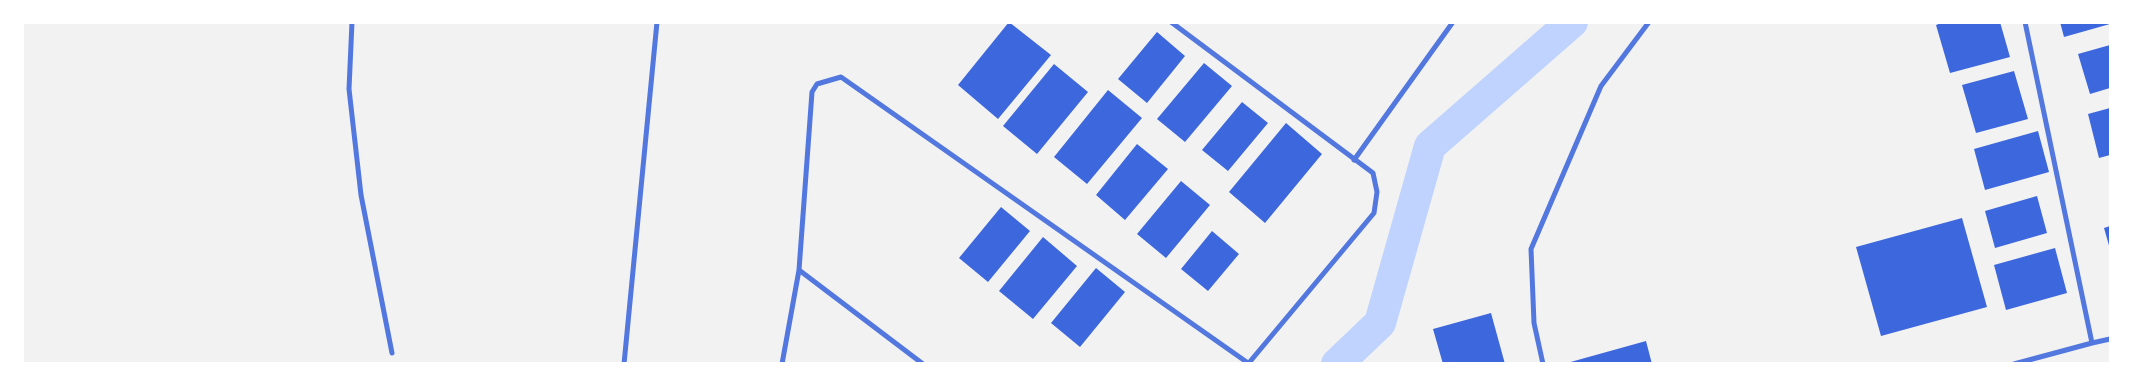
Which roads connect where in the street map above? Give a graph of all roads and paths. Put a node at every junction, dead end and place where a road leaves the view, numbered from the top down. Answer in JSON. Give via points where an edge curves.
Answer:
{"nodes":[{"id":1,"x":352,"y":22,"type":"edge"},
{"id":2,"x":657,"y":22,"type":"edge"},
{"id":3,"x":1171,"y":22,"type":"edge"},
{"id":4,"x":1453,"y":22,"type":"edge"},
{"id":5,"x":1649,"y":22,"type":"edge"},
{"id":6,"x":2024,"y":22,"type":"edge"},
{"id":7,"x":1354,"y":160,"type":"junction"},
{"id":8,"x":800,"y":270,"type":"junction"},
{"id":9,"x":2110,"y":339,"type":"edge"},
{"id":10,"x":2092,"y":343,"type":"junction"},
{"id":11,"x":392,"y":353,"type":"dead end"},
{"id":12,"x":1248,"y":363,"type":"edge"},
{"id":13,"x":624,"y":364,"type":"edge"},
{"id":14,"x":782,"y":364,"type":"edge"},
{"id":15,"x":923,"y":364,"type":"edge"},
{"id":16,"x":1543,"y":364,"type":"edge"},
{"id":17,"x":2014,"y":364,"type":"edge"}],
"edges":[{"from":1,"to":11,"type":"street","via":[[349,89],[361,195]]},
{"from":2,"to":13,"type":"street"},
{"from":3,"to":7,"type":"street"},
{"from":4,"to":7,"type":"street"},
{"from":5,"to":16,"type":"street","via":[[1601,86],[1531,250],[1534,323]]},
{"from":6,"to":10,"type":"street"},
{"from":7,"to":12,"type":"street","via":[[1373,173],[1377,192],[1374,213]]},
{"from":8,"to":12,"type":"street","via":[[812,92],[818,84],[841,77]]},
{"from":8,"to":14,"type":"street"},
{"from":8,"to":15,"type":"street"},
{"from":9,"to":10,"type":"street"},
{"from":10,"to":17,"type":"street"}]}
